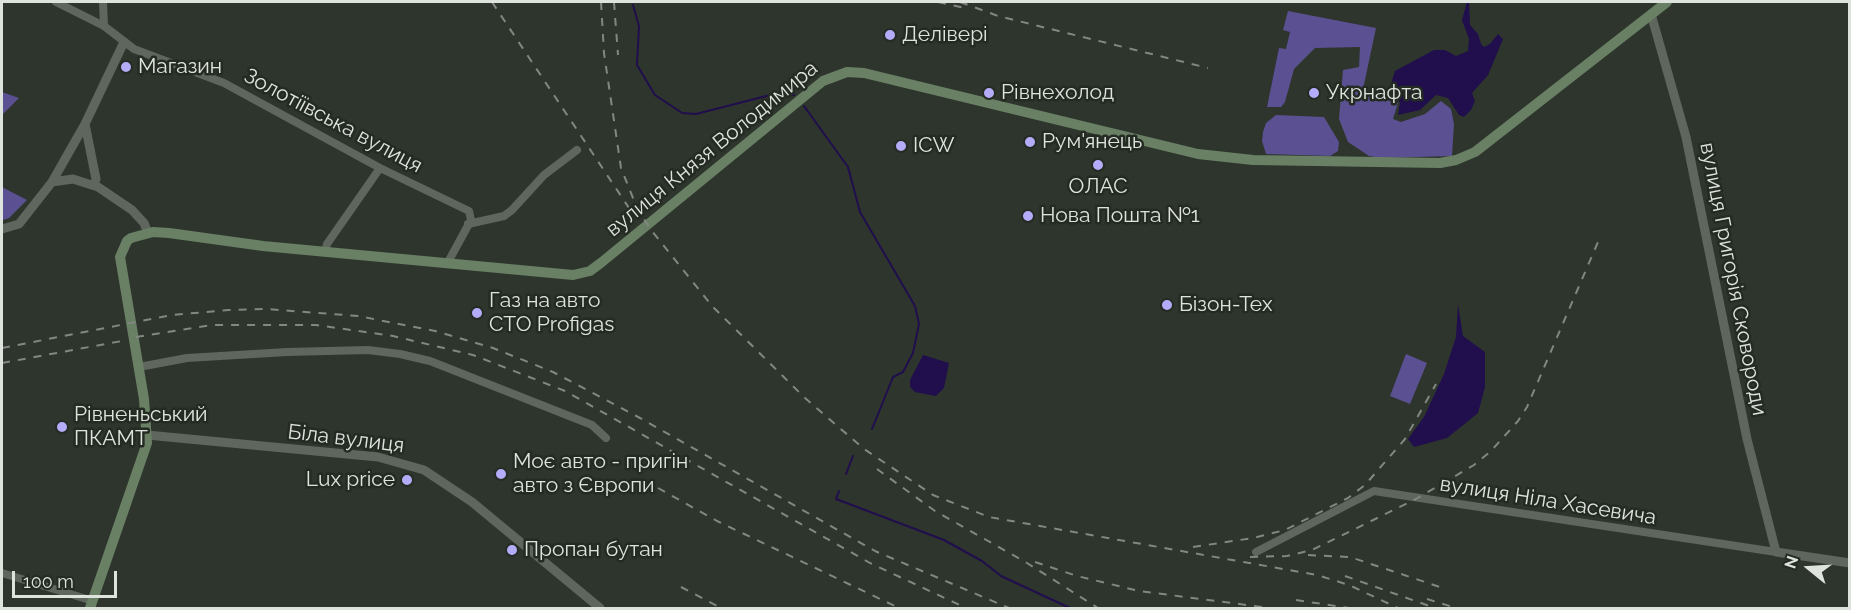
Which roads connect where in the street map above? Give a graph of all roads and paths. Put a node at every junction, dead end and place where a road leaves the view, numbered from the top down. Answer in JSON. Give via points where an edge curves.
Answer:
{"nodes":[{"id":1,"x":56,"y":2,"type":"edge"},
{"id":2,"x":103,"y":2,"type":"edge"},
{"id":3,"x":1652,"y":2,"type":"edge"},
{"id":4,"x":1667,"y":2,"type":"edge"},
{"id":5,"x":1651,"y":14,"type":"junction"},
{"id":6,"x":104,"y":26,"type":"junction"},
{"id":7,"x":124,"y":42,"type":"junction"},
{"id":8,"x":85,"y":124,"type":"junction"},
{"id":9,"x":576,"y":150,"type":"dead end"},
{"id":10,"x":380,"y":168,"type":"junction"},
{"id":11,"x":52,"y":182,"type":"junction"},
{"id":12,"x":94,"y":185,"type":"junction"},
{"id":13,"x":468,"y":224,"type":"junction"},
{"id":14,"x":2,"y":229,"type":"edge"},
{"id":15,"x":148,"y":233,"type":"junction"},
{"id":16,"x":326,"y":252,"type":"junction"},
{"id":17,"x":447,"y":264,"type":"junction"},
{"id":18,"x":137,"y":362,"type":"junction"},
{"id":19,"x":147,"y":435,"type":"junction"},
{"id":20,"x":606,"y":438,"type":"dead end"},
{"id":21,"x":1256,"y":552,"type":"dead end"},
{"id":22,"x":1776,"y":552,"type":"junction"},
{"id":23,"x":1850,"y":563,"type":"edge"},
{"id":24,"x":2,"y":573,"type":"edge"},
{"id":25,"x":91,"y":605,"type":"edge"},
{"id":26,"x":600,"y":609,"type":"edge"}],
"edges":[{"from":1,"to":6,"type":"street","name":"Золотіївська вулиця"},
{"from":2,"to":6,"type":"street"},
{"from":3,"to":5,"type":"street"},
{"from":4,"to":5,"type":"main road","name":"вулиця Князя Володимира"},
{"from":5,"to":17,"type":"main road","name":"вулиця Князя Володимира","via":[[1474,152],[1440,163],[1253,160],[1198,154],[847,72],[823,81],[590,271],[573,275]]},
{"from":5,"to":22,"type":"street","name":"вулиця Григорія Сковороди","via":[[1686,137],[1747,439]]},
{"from":6,"to":7,"type":"street","name":"Золотіївська вулиця"},
{"from":7,"to":8,"type":"street"},
{"from":7,"to":10,"type":"street","name":"Золотіївська вулиця","via":[[224,83]]},
{"from":8,"to":11,"type":"street"},
{"from":8,"to":12,"type":"street"},
{"from":9,"to":13,"type":"street","via":[[544,175],[504,216]]},
{"from":10,"to":13,"type":"street","name":"Золотіївська вулиця","via":[[469,211],[472,217]]},
{"from":10,"to":16,"type":"street","via":[[334,232]]},
{"from":11,"to":12,"type":"street","via":[[73,178]]},
{"from":11,"to":14,"type":"street","via":[[19,224]]},
{"from":12,"to":15,"type":"street","via":[[132,210]]},
{"from":13,"to":17,"type":"street"},
{"from":15,"to":16,"type":"main road","name":"вулиця Князя Володимира"},
{"from":15,"to":18,"type":"main road","via":[[131,238],[120,257]]},
{"from":16,"to":17,"type":"main road","name":"вулиця Князя Володимира"},
{"from":18,"to":19,"type":"main road"},
{"from":18,"to":20,"type":"street","via":[[286,352],[368,350],[400,354],[430,361],[592,425]]},
{"from":19,"to":25,"type":"main road","via":[[145,453]]},
{"from":19,"to":26,"type":"street","name":"Біла вулиця","via":[[378,457],[424,470],[472,502]]},
{"from":21,"to":22,"type":"street","name":"вулиця Ніла Хасевича","via":[[1374,491]]},
{"from":22,"to":23,"type":"street","name":"вулиця Ніла Хасевича"},
{"from":24,"to":25,"type":"street"}]}
